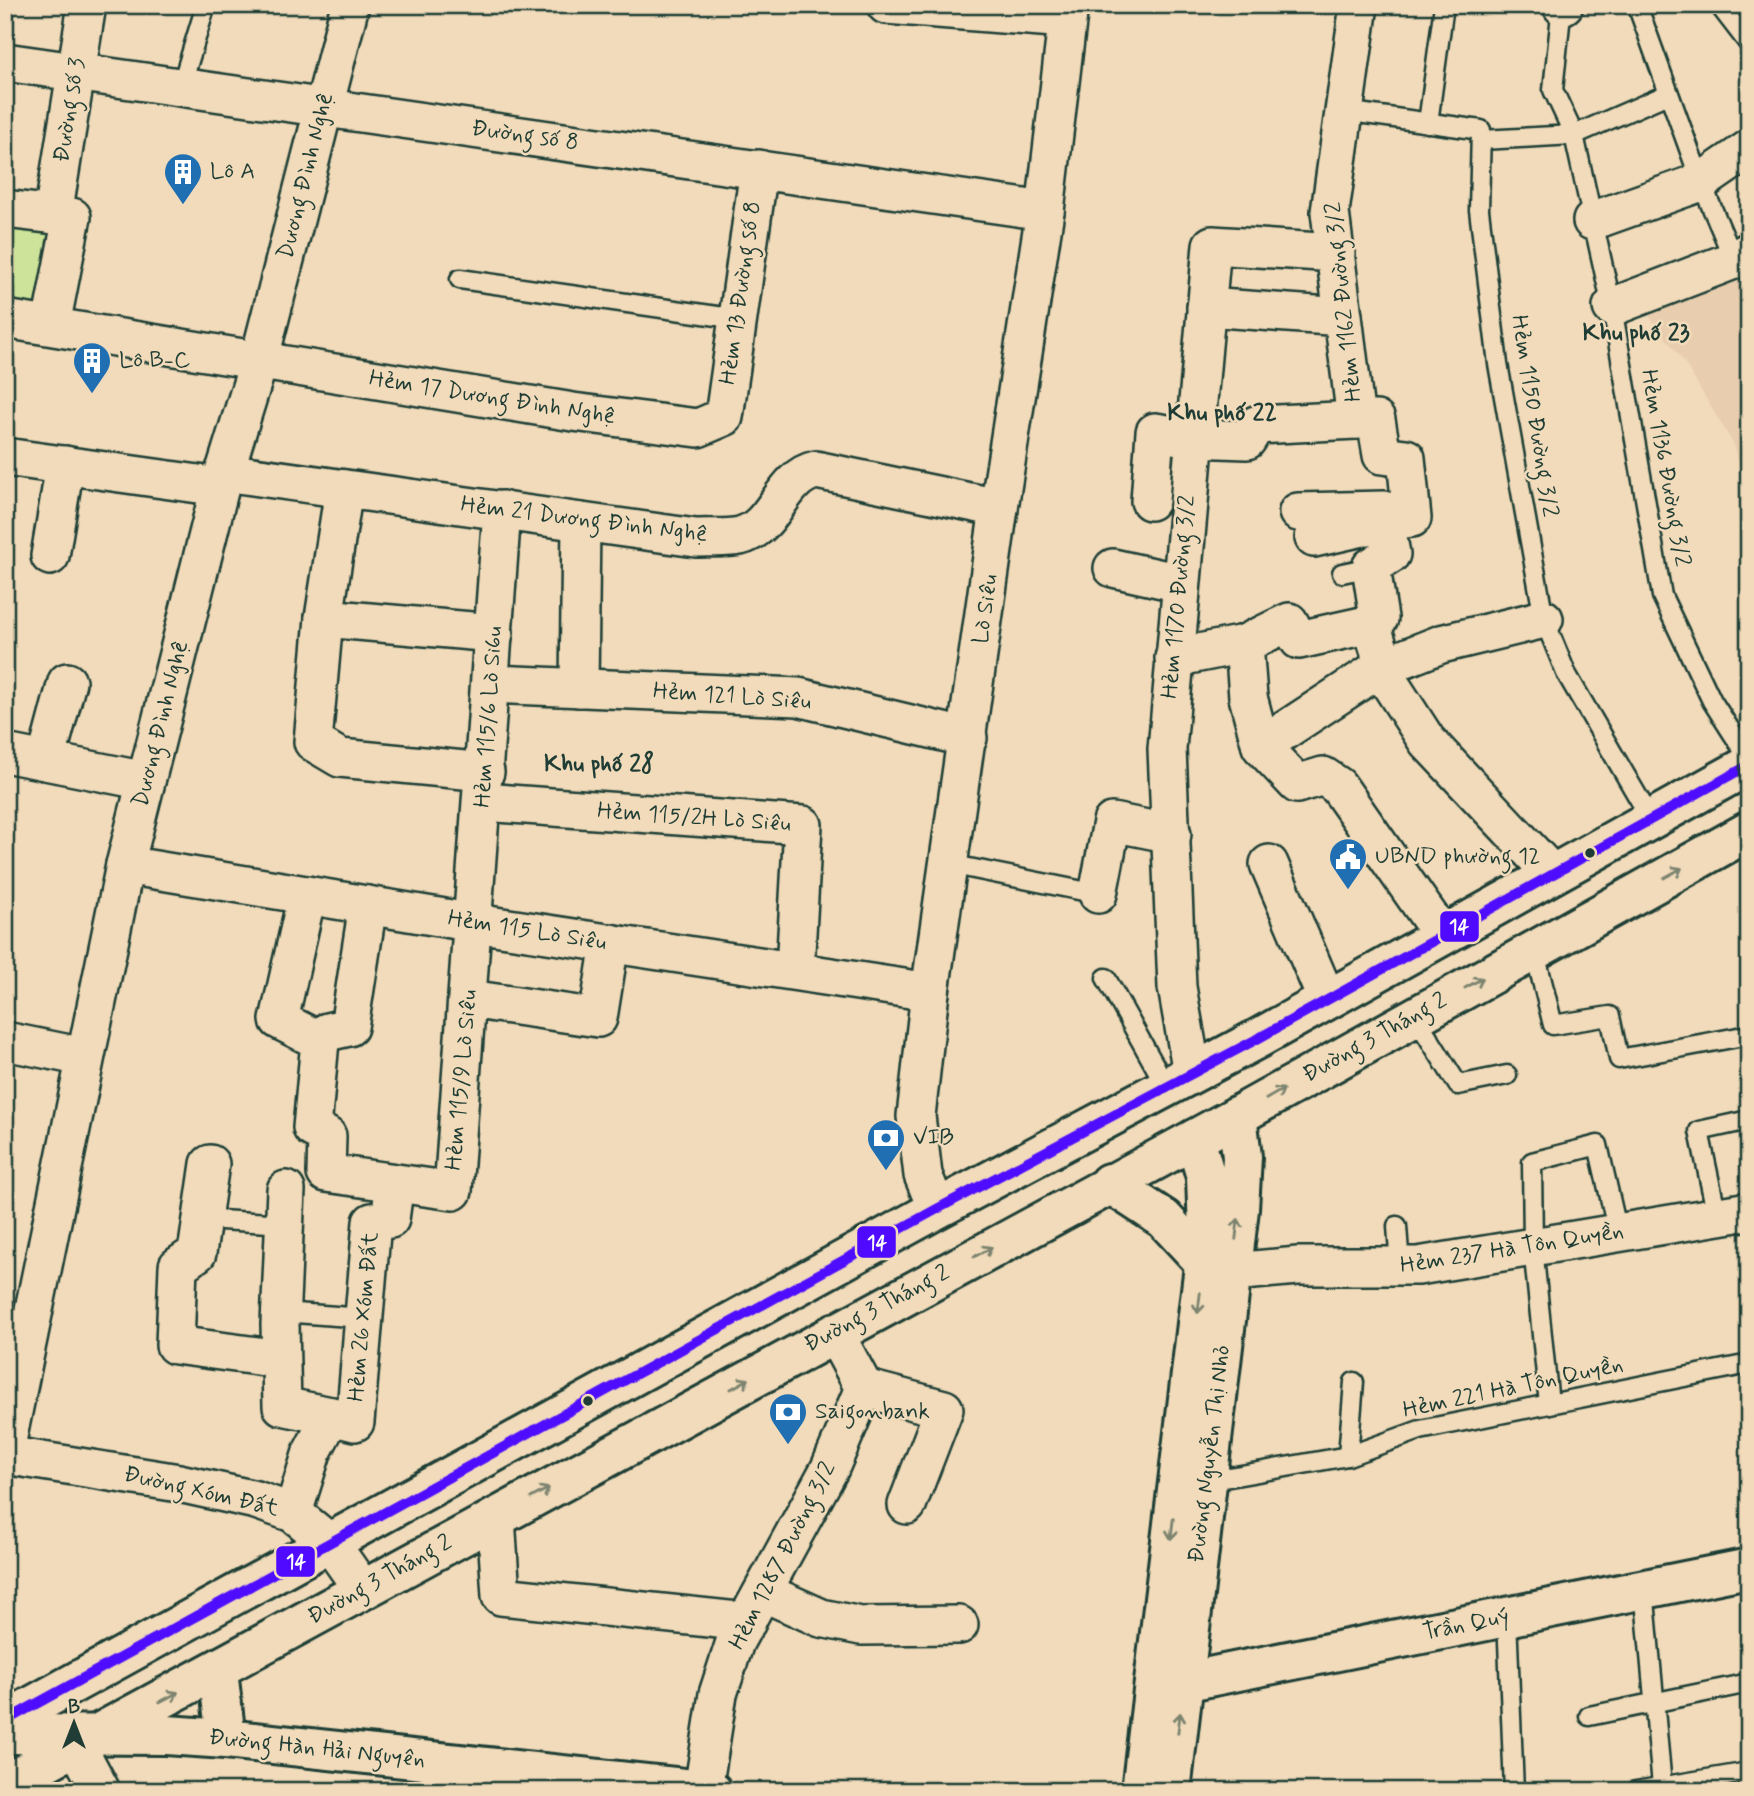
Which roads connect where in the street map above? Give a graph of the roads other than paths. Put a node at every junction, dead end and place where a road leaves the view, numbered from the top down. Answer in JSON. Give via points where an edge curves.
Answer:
{"nodes":[{"id":1,"x":87,"y":5,"type":"edge"},
{"id":2,"x":206,"y":5,"type":"edge"},
{"id":3,"x":350,"y":5,"type":"edge"},
{"id":4,"x":886,"y":5,"type":"edge"},
{"id":5,"x":1359,"y":5,"type":"edge"},
{"id":6,"x":1444,"y":5,"type":"edge"},
{"id":7,"x":1563,"y":5,"type":"edge"},
{"id":8,"x":1637,"y":5,"type":"edge"},
{"id":9,"x":1719,"y":5,"type":"edge"},
{"id":10,"x":1068,"y":12,"type":"edge"},
{"id":11,"x":1749,"y":44,"type":"edge"},
{"id":12,"x":5,"y":62,"type":"edge"},
{"id":13,"x":75,"y":72,"type":"junction"},
{"id":14,"x":181,"y":88,"type":"junction"},
{"id":15,"x":1668,"y":94,"type":"junction"},
{"id":16,"x":323,"y":107,"type":"junction"},
{"id":17,"x":1344,"y":111,"type":"junction"},
{"id":18,"x":1428,"y":123,"type":"junction"},
{"id":19,"x":1574,"y":135,"type":"junction"},
{"id":20,"x":1481,"y":140,"type":"junction"},
{"id":21,"x":1749,"y":149,"type":"edge"},
{"id":22,"x":759,"y":169,"type":"junction"},
{"id":23,"x":1701,"y":182,"type":"junction"},
{"id":24,"x":5,"y":209,"type":"edge"},
{"id":25,"x":1045,"y":211,"type":"junction"},
{"id":26,"x":53,"y":215,"type":"junction"},
{"id":27,"x":1592,"y":221,"type":"junction"},
{"id":28,"x":1336,"y":253,"type":"junction"},
{"id":29,"x":1741,"y":255,"type":"edge"},
{"id":30,"x":460,"y":279,"type":"dead end"},
{"id":31,"x":1206,"y":307,"type":"junction"},
{"id":32,"x":1612,"y":307,"type":"junction"},
{"id":33,"x":1343,"y":317,"type":"junction"},
{"id":34,"x":5,"y":318,"type":"edge"},
{"id":35,"x":738,"y":319,"type":"junction"},
{"id":36,"x":51,"y":325,"type":"junction"},
{"id":37,"x":259,"y":361,"type":"junction"},
{"id":38,"x":723,"y":417,"type":"joint"},
{"id":39,"x":1356,"y":420,"type":"junction"},
{"id":40,"x":1192,"y":438,"type":"junction"},
{"id":41,"x":5,"y":457,"type":"edge"},
{"id":42,"x":65,"y":465,"type":"junction"},
{"id":43,"x":222,"y":480,"type":"junction"},
{"id":44,"x":344,"y":489,"type":"junction"},
{"id":45,"x":1150,"y":501,"type":"dead end"},
{"id":46,"x":999,"y":508,"type":"junction"},
{"id":47,"x":502,"y":510,"type":"junction"},
{"id":48,"x":582,"y":522,"type":"junction"},
{"id":49,"x":1385,"y":522,"type":"junction"},
{"id":50,"x":1306,"y":525,"type":"dead end"},
{"id":51,"x":50,"y":556,"type":"dead end"},
{"id":52,"x":1113,"y":568,"type":"dead end"},
{"id":53,"x":1180,"y":583,"type":"junction"},
{"id":54,"x":324,"y":618,"type":"junction"},
{"id":55,"x":1544,"y":619,"type":"junction"},
{"id":56,"x":495,"y":633,"type":"junction"},
{"id":57,"x":1382,"y":635,"type":"junction"},
{"id":58,"x":1244,"y":644,"type":"junction"},
{"id":59,"x":1174,"y":658,"type":"junction"},
{"id":60,"x":67,"y":682,"type":"dead end"},
{"id":61,"x":491,"y":684,"type":"junction"},
{"id":62,"x":579,"y":688,"type":"junction"},
{"id":63,"x":968,"y":738,"type":"junction"},
{"id":64,"x":1261,"y":746,"type":"junction"},
{"id":65,"x":5,"y":753,"type":"edge"},
{"id":66,"x":1749,"y":759,"type":"edge"},
{"id":67,"x":46,"y":761,"type":"junction"},
{"id":68,"x":1749,"y":765,"type":"edge"},
{"id":69,"x":146,"y":781,"type":"junction"},
{"id":70,"x":484,"y":787,"type":"junction"},
{"id":71,"x":1652,"y":821,"type":"junction"},
{"id":72,"x":1749,"y":831,"type":"edge"},
{"id":73,"x":1172,"y":834,"type":"junction"},
{"id":74,"x":949,"y":864,"type":"junction"},
{"id":75,"x":1269,"y":864,"type":"dead end"},
{"id":76,"x":125,"y":865,"type":"junction"},
{"id":77,"x":1553,"y":875,"type":"junction"},
{"id":78,"x":1098,"y":894,"type":"joint"},
{"id":79,"x":307,"y":895,"type":"junction"},
{"id":80,"x":368,"y":905,"type":"junction"},
{"id":81,"x":475,"y":923,"type":"junction"},
{"id":82,"x":1442,"y":935,"type":"junction"},
{"id":83,"x":610,"y":943,"type":"junction"},
{"id":84,"x":1534,"y":949,"type":"junction"},
{"id":85,"x":795,"y":970,"type":"junction"},
{"id":86,"x":1106,"y":978,"type":"dead end"},
{"id":87,"x":930,"y":992,"type":"junction"},
{"id":88,"x":469,"y":999,"type":"junction"},
{"id":89,"x":1326,"y":1000,"type":"junction"},
{"id":90,"x":1415,"y":1016,"type":"junction"},
{"id":91,"x":1749,"y":1035,"type":"edge"},
{"id":92,"x":5,"y":1041,"type":"edge"},
{"id":93,"x":320,"y":1041,"type":"junction"},
{"id":94,"x":84,"y":1057,"type":"junction"},
{"id":95,"x":1189,"y":1074,"type":"junction"},
{"id":96,"x":1507,"y":1075,"type":"dead end"},
{"id":97,"x":1237,"y":1116,"type":"junction"},
{"id":98,"x":1749,"y":1120,"type":"edge"},
{"id":99,"x":1195,"y":1139,"type":"junction"},
{"id":100,"x":210,"y":1164,"type":"dead end"},
{"id":101,"x":394,"y":1183,"type":"junction"},
{"id":102,"x":1109,"y":1183,"type":"junction"},
{"id":103,"x":285,"y":1207,"type":"joint"},
{"id":104,"x":937,"y":1209,"type":"junction"},
{"id":105,"x":1733,"y":1214,"type":"edge"},
{"id":106,"x":205,"y":1219,"type":"junction"},
{"id":107,"x":1397,"y":1226,"type":"dead end"},
{"id":108,"x":1619,"y":1233,"type":"junction"},
{"id":109,"x":1533,"y":1247,"type":"junction"},
{"id":110,"x":1218,"y":1267,"type":"junction"},
{"id":111,"x":1400,"y":1267,"type":"junction"},
{"id":112,"x":281,"y":1312,"type":"junction"},
{"id":113,"x":364,"y":1318,"type":"junction"},
{"id":114,"x":834,"y":1332,"type":"junction"},
{"id":115,"x":280,"y":1359,"type":"junction"},
{"id":116,"x":1749,"y":1364,"type":"edge"},
{"id":117,"x":1354,"y":1382,"type":"dead end"},
{"id":118,"x":864,"y":1388,"type":"junction"},
{"id":119,"x":1549,"y":1404,"type":"junction"},
{"id":120,"x":331,"y":1416,"type":"junction"},
{"id":121,"x":5,"y":1453,"type":"edge"},
{"id":122,"x":1348,"y":1457,"type":"junction"},
{"id":123,"x":1207,"y":1481,"type":"junction"},
{"id":124,"x":907,"y":1505,"type":"dead end"},
{"id":125,"x":293,"y":1513,"type":"junction"},
{"id":126,"x":496,"y":1517,"type":"junction"},
{"id":127,"x":330,"y":1543,"type":"junction"},
{"id":128,"x":1749,"y":1568,"type":"edge"},
{"id":129,"x":1644,"y":1589,"type":"junction"},
{"id":130,"x":363,"y":1590,"type":"junction"},
{"id":131,"x":755,"y":1607,"type":"junction"},
{"id":132,"x":1507,"y":1617,"type":"junction"},
{"id":133,"x":959,"y":1625,"type":"dead end"},
{"id":134,"x":218,"y":1671,"type":"junction"},
{"id":135,"x":1749,"y":1682,"type":"edge"},
{"id":136,"x":1169,"y":1686,"type":"junction"},
{"id":137,"x":1655,"y":1704,"type":"junction"},
{"id":138,"x":1589,"y":1716,"type":"dead end"},
{"id":139,"x":5,"y":1721,"type":"edge"},
{"id":140,"x":5,"y":1734,"type":"edge"},
{"id":141,"x":226,"y":1739,"type":"junction"},
{"id":142,"x":89,"y":1740,"type":"junction"},
{"id":143,"x":1749,"y":1772,"type":"edge"},
{"id":144,"x":5,"y":1784,"type":"edge"},
{"id":145,"x":605,"y":1785,"type":"edge"},
{"id":146,"x":1662,"y":1786,"type":"junction"},
{"id":147,"x":708,"y":1790,"type":"edge"},
{"id":148,"x":101,"y":1791,"type":"edge"},
{"id":149,"x":1141,"y":1791,"type":"edge"},
{"id":150,"x":1171,"y":1791,"type":"edge"},
{"id":151,"x":1514,"y":1791,"type":"edge"},
{"id":152,"x":1636,"y":1791,"type":"edge"}],
"edges":[{"from":1,"to":13,"type":"street","name":"Đường số 3"},
{"from":2,"to":14,"type":"lane"},
{"from":3,"to":16,"type":"street","name":"Dương Đình Nghệ"},
{"from":4,"to":10,"type":"street"},
{"from":5,"to":17,"type":"street","name":"Hẻm 1162 Đường 3/2"},
{"from":6,"to":18,"type":"lane"},
{"from":7,"to":19,"type":"lane","name":"Hẻm 1136 Đường 3/2","via":[[1553,90]]},
{"from":8,"to":15,"type":"lane"},
{"from":9,"to":11,"type":"lane"},
{"from":10,"to":25,"type":"street","name":"Lò Siêu"},
{"from":12,"to":13,"type":"street","name":"Đường số 8"},
{"from":13,"to":14,"type":"street","name":"Đường số 8"},
{"from":13,"to":26,"type":"street","name":"Đường số 3"},
{"from":14,"to":16,"type":"street","name":"Đường số 8"},
{"from":15,"to":19,"type":"lane"},
{"from":15,"to":23,"type":"lane"},
{"from":16,"to":22,"type":"street","name":"Đường số 8"},
{"from":16,"to":37,"type":"street","name":"Dương Đình Nghệ"},
{"from":17,"to":18,"type":"lane"},
{"from":17,"to":28,"type":"street","name":"Hẻm 1162 Đường 3/2","via":[[1331,212]]},
{"from":18,"to":20,"type":"lane","via":[[1482,130]]},
{"from":19,"to":20,"type":"lane"},
{"from":19,"to":27,"type":"lane","name":"Hẻm 1136 Đường 3/2"},
{"from":20,"to":55,"type":"lane","name":"Hẻm 1150 Đường 3/2","via":[[1479,210],[1498,364]]},
{"from":21,"to":23,"type":"street"},
{"from":22,"to":25,"type":"street","name":"Đường số 8"},
{"from":22,"to":35,"type":"street","name":"Hẻm 13 Đường số 8"},
{"from":23,"to":27,"type":"street"},
{"from":23,"to":29,"type":"lane"},
{"from":24,"to":26,"type":"street"},
{"from":25,"to":46,"type":"street","name":"Lò Siêu"},
{"from":26,"to":36,"type":"street","via":[[72,217]]},
{"from":27,"to":32,"type":"lane","name":"Hẻm 1136 Đường 3/2"},
{"from":28,"to":31,"type":"street","name":"Hẻm 1170 Đường 3/2","via":[[1212,245]]},
{"from":28,"to":33,"type":"street","name":"Hẻm 1162 Đường 3/2"},
{"from":29,"to":32,"type":"street"},
{"from":30,"to":35,"type":"lane"},
{"from":31,"to":33,"type":"street"},
{"from":31,"to":40,"type":"street","name":"Hẻm 1170 Đường 3/2"},
{"from":32,"to":66,"type":"lane","name":"Hẻm 1136 Đường 3/2","via":[[1662,596],[1712,701]]},
{"from":33,"to":39,"type":"street","name":"Hẻm 1162 Đường 3/2"},
{"from":34,"to":36,"type":"street","name":"Hẻm 17 Dương Đình Nghệ"},
{"from":35,"to":38,"type":"street","name":"Hẻm 13 Đường số 8"},
{"from":36,"to":37,"type":"street","name":"Hẻm 17 Dương Đình Nghệ"},
{"from":37,"to":38,"type":"street","name":"Hẻm 17 Dương Đình Nghệ","via":[[698,428]]},
{"from":37,"to":43,"type":"street","name":"Dương Đình Nghệ"},
{"from":39,"to":40,"type":"street","via":[[1256,425],[1247,440]]},
{"from":39,"to":49,"type":"street","name":"Hẻm 1162 Đường 3/2","via":[[1376,420],[1382,455],[1406,458],[1412,518]]},
{"from":40,"to":45,"type":"street","via":[[1155,432]]},
{"from":40,"to":53,"type":"street","name":"Hẻm 1170 Đường 3/2"},
{"from":41,"to":42,"type":"street","name":"Hẻm 21 Dương Đình Nghệ"},
{"from":42,"to":43,"type":"street","name":"Hẻm 21 Dương Đình Nghệ"},
{"from":42,"to":51,"type":"street"},
{"from":43,"to":44,"type":"street","name":"Hẻm 21 Dương Đình Nghệ"},
{"from":43,"to":69,"type":"street","name":"Dương Đình Nghệ"},
{"from":44,"to":47,"type":"street","name":"Hẻm 21 Dương Đình Nghệ"},
{"from":44,"to":54,"type":"street"},
{"from":46,"to":48,"type":"street","name":"Hẻm 21 Dương Đình Nghệ","via":[[816,470],[803,474],[761,524],[741,536],[696,538]]},
{"from":46,"to":63,"type":"street","name":"Lò Siêu"},
{"from":47,"to":48,"type":"street","name":"Hẻm 21 Dương Đình Nghệ"},
{"from":47,"to":56,"type":"street","name":"Hẻm 115/6 Lò Si6u"},
{"from":48,"to":62,"type":"street"},
{"from":49,"to":50,"type":"street"},
{"from":49,"to":57,"type":"street","via":[[1391,554],[1357,570]]},
{"from":52,"to":53,"type":"street"},
{"from":53,"to":59,"type":"street","name":"Hẻm 1170 Đường 3/2"},
{"from":54,"to":56,"type":"street"},
{"from":54,"to":70,"type":"street","via":[[313,742],[340,758]]},
{"from":55,"to":57,"type":"street","via":[[1440,644]]},
{"from":55,"to":71,"type":"lane","name":"Hẻm 1150 Đường 3/2","via":[[1566,673]]},
{"from":56,"to":61,"type":"street","name":"Hẻm 115/6 Lò Si6u"},
{"from":57,"to":58,"type":"street","via":[[1299,640],[1289,622]]},
{"from":57,"to":64,"type":"street"},
{"from":57,"to":77,"type":"street","via":[[1427,741]]},
{"from":58,"to":59,"type":"street"},
{"from":58,"to":64,"type":"street","via":[[1248,697]]},
{"from":59,"to":73,"type":"street","name":"Hẻm 1170 Đường 3/2","via":[[1167,749]]},
{"from":60,"to":67,"type":"street"},
{"from":61,"to":62,"type":"street","name":"Hẻm 121 Lò Siêu"},
{"from":61,"to":70,"type":"street","name":"Hẻm 115/6 Lò Si6u"},
{"from":62,"to":63,"type":"street","name":"Hẻm 121 Lò Siêu","via":[[798,697]]},
{"from":63,"to":74,"type":"street","name":"Lò Siêu"},
{"from":64,"to":82,"type":"street","via":[[1297,784],[1323,776],[1338,786]]},
{"from":65,"to":67,"type":"street"},
{"from":67,"to":69,"type":"street"},
{"from":68,"to":71,"type":"main road"},
{"from":69,"to":76,"type":"street","name":"Dương Đình Nghệ"},
{"from":70,"to":81,"type":"street","name":"Hẻm 115/6 Lò Si6u"},
{"from":70,"to":85,"type":"street","name":"Hẻm 115/2H Lò Siêu","via":[[803,825]]},
{"from":71,"to":77,"type":"main road"},
{"from":84,"to":72,"type":"main road","name":"Đường 3 Tháng 2","one_way":true},
{"from":73,"to":78,"type":"street","via":[[1111,822]]},
{"from":73,"to":95,"type":"street","name":"Hẻm 1170 Đường 3/2","via":[[1177,987]]},
{"from":74,"to":78,"type":"lane"},
{"from":74,"to":87,"type":"street","name":"Lò Siêu"},
{"from":75,"to":89,"type":"street"},
{"from":76,"to":79,"type":"street","name":"Hẻm 115 Lò Siêu"},
{"from":76,"to":94,"type":"street","name":"Dương Đình Nghệ"},
{"from":77,"to":82,"type":"main road"},
{"from":79,"to":80,"type":"street","name":"Hẻm 115 Lò Siêu"},
{"from":79,"to":93,"type":"street","via":[[279,1020]]},
{"from":80,"to":81,"type":"street","name":"Hẻm 115 Lò Siêu"},
{"from":80,"to":93,"type":"street","via":[[349,1027],[327,1032]]},
{"from":81,"to":83,"type":"street","name":"Hẻm 115 Lò Siêu"},
{"from":81,"to":88,"type":"street","name":"Hẻm 115/9 Lò Siêu"},
{"from":82,"to":89,"type":"main road"},
{"from":83,"to":85,"type":"street","name":"Hẻm 115 Lò Siêu"},
{"from":83,"to":88,"type":"street","via":[[598,1018]]},
{"from":90,"to":84,"type":"main road","name":"Đường 3 Tháng 2","one_way":true},
{"from":84,"to":91,"type":"lane","via":[[1553,1026],[1610,1016],[1619,1059]]},
{"from":85,"to":87,"type":"street","name":"Hẻm 115 Lò Siêu"},
{"from":86,"to":95,"type":"lane"},
{"from":87,"to":104,"type":"street","name":"Lò Siêu","via":[[916,1116],[923,1175]]},
{"from":88,"to":101,"type":"street","name":"Hẻm 115/9 Lò Siêu","via":[[453,1191]]},
{"from":89,"to":95,"type":"main road"},
{"from":90,"to":96,"type":"lane","via":[[1458,1084]]},
{"from":97,"to":90,"type":"main road","name":"Đường 3 Tháng 2","one_way":true},
{"from":92,"to":94,"type":"street"},
{"from":93,"to":101,"type":"street","name":"Hẻm 115/9 Lò Siêu","via":[[312,1128],[327,1136],[326,1172]]},
{"from":94,"to":121,"type":"street","name":"Dương Đình Nghệ"},
{"from":95,"to":97,"type":"main road"},
{"from":95,"to":99,"type":"main road","name":"Đường Nguyễn Thị Nhỏ"},
{"from":95,"to":104,"type":"main road"},
{"from":97,"to":99,"type":"main road","name":"Đường 3 Tháng 2"},
{"from":110,"to":97,"type":"main road","name":"Đường Nguyễn Thị Nhỏ","one_way":true,"via":[[1242,1157]]},
{"from":98,"to":105,"type":"lane","via":[[1699,1131]]},
{"from":99,"to":102,"type":"main road","name":"Đường 3 Tháng 2"},
{"from":99,"to":110,"type":"main road","name":"Đường Nguyễn Thị Nhỏ","via":[[1206,1177]]},
{"from":100,"to":106,"type":"street"},
{"from":101,"to":113,"type":"street","name":"Hẻm 26 Xóm Đất","via":[[390,1219],[372,1222]]},
{"from":102,"to":110,"type":"main road","via":[[1164,1219]]},
{"from":114,"to":102,"type":"main road","name":"Đường 3 Tháng 2","one_way":true},
{"from":103,"to":106,"type":"lane"},
{"from":103,"to":112,"type":"street"},
{"from":104,"to":127,"type":"main road"},
{"from":105,"to":108,"type":"street","name":"Hẻm 237 Hà Tôn Quyền"},
{"from":106,"to":115,"type":"street","via":[[197,1253],[178,1266],[175,1345]]},
{"from":107,"to":111,"type":"lane"},
{"from":108,"to":109,"type":"street","name":"Hẻm 237 Hà Tôn Quyền"},
{"from":108,"to":109,"type":"lane","via":[[1598,1145],[1532,1162]]},
{"from":109,"to":111,"type":"street","name":"Hẻm 237 Hà Tôn Quyền"},
{"from":109,"to":119,"type":"lane"},
{"from":110,"to":111,"type":"street","name":"Hẻm 237 Hà Tôn Quyền"},
{"from":110,"to":123,"type":"main road","name":"Đường Nguyễn Thị Nhỏ"},
{"from":110,"to":136,"type":"main road","name":"Đường Nguyễn Thị Nhỏ","one_way":true},
{"from":112,"to":113,"type":"lane"},
{"from":112,"to":115,"type":"street"},
{"from":113,"to":120,"type":"street","name":"Hẻm 26 Xóm Đất","via":[[355,1422]]},
{"from":114,"to":118,"type":"street"},
{"from":126,"to":114,"type":"main road","name":"Đường 3 Tháng 2","one_way":true},
{"from":115,"to":120,"type":"street","via":[[282,1406]]},
{"from":116,"to":119,"type":"lane","name":"Hẻm 221 Hà Tôn Quyền"},
{"from":117,"to":122,"type":"lane"},
{"from":118,"to":124,"type":"street","via":[[944,1409]]},
{"from":118,"to":131,"type":"street","name":"Hẻm 1287 Đường 3/2","via":[[830,1468]]},
{"from":119,"to":122,"type":"lane","name":"Hẻm 221 Hà Tôn Quyền","via":[[1420,1430]]},
{"from":120,"to":125,"type":"street","name":"Hẻm 26 Xóm Đất","via":[[312,1452]]},
{"from":121,"to":125,"type":"street","name":"Đường Xóm Đất","via":[[179,1483]]},
{"from":122,"to":123,"type":"lane","name":"Hẻm 221 Hà Tôn Quyền"},
{"from":123,"to":136,"type":"main road","name":"Đường Nguyễn Thị Nhỏ"},
{"from":125,"to":127,"type":"street","name":"Đường Xóm Đất"},
{"from":126,"to":130,"type":"main road","name":"Đường 3 Tháng 2"},
{"from":126,"to":131,"type":"street","via":[[501,1596]]},
{"from":127,"to":130,"type":"street","name":"Đường Xóm Đất"},
{"from":127,"to":139,"type":"main road"},
{"from":128,"to":129,"type":"main road","name":"Trần Quý"},
{"from":129,"to":132,"type":"main road","name":"Trần Quý"},
{"from":129,"to":137,"type":"lane"},
{"from":130,"to":134,"type":"main road","name":"Đường 3 Tháng 2"},
{"from":131,"to":133,"type":"street","via":[[861,1626]]},
{"from":131,"to":147,"type":"street","name":"Hẻm 1287 Đường 3/2","via":[[735,1642],[719,1694]]},
{"from":132,"to":136,"type":"main road","name":"Trần Quý"},
{"from":132,"to":151,"type":"lane"},
{"from":134,"to":141,"type":"main road"},
{"from":142,"to":134,"type":"main road","name":"Đường 3 Tháng 2","one_way":true},
{"from":135,"to":137,"type":"lane"},
{"from":136,"to":149,"type":"main road","name":"Đường Nguyễn Thị Nhỏ"},
{"from":150,"to":136,"type":"main road","name":"Đường Nguyễn Thị Nhỏ","one_way":true},
{"from":137,"to":138,"type":"lane"},
{"from":137,"to":146,"type":"lane"},
{"from":140,"to":142,"type":"main road","name":"Đường Hàn Hải Nguyên"},
{"from":141,"to":142,"type":"main road","name":"Đường Hàn Hải Nguyên"},
{"from":141,"to":145,"type":"main road","name":"Đường Hàn Hải Nguyên"},
{"from":142,"to":144,"type":"main road","name":"Đường 3 Tháng 2"},
{"from":142,"to":148,"type":"street"},
{"from":143,"to":146,"type":"lane"},
{"from":145,"to":147,"type":"main road","name":"Đường Hàn Hải Nguyên"},
{"from":146,"to":152,"type":"lane"}]}
